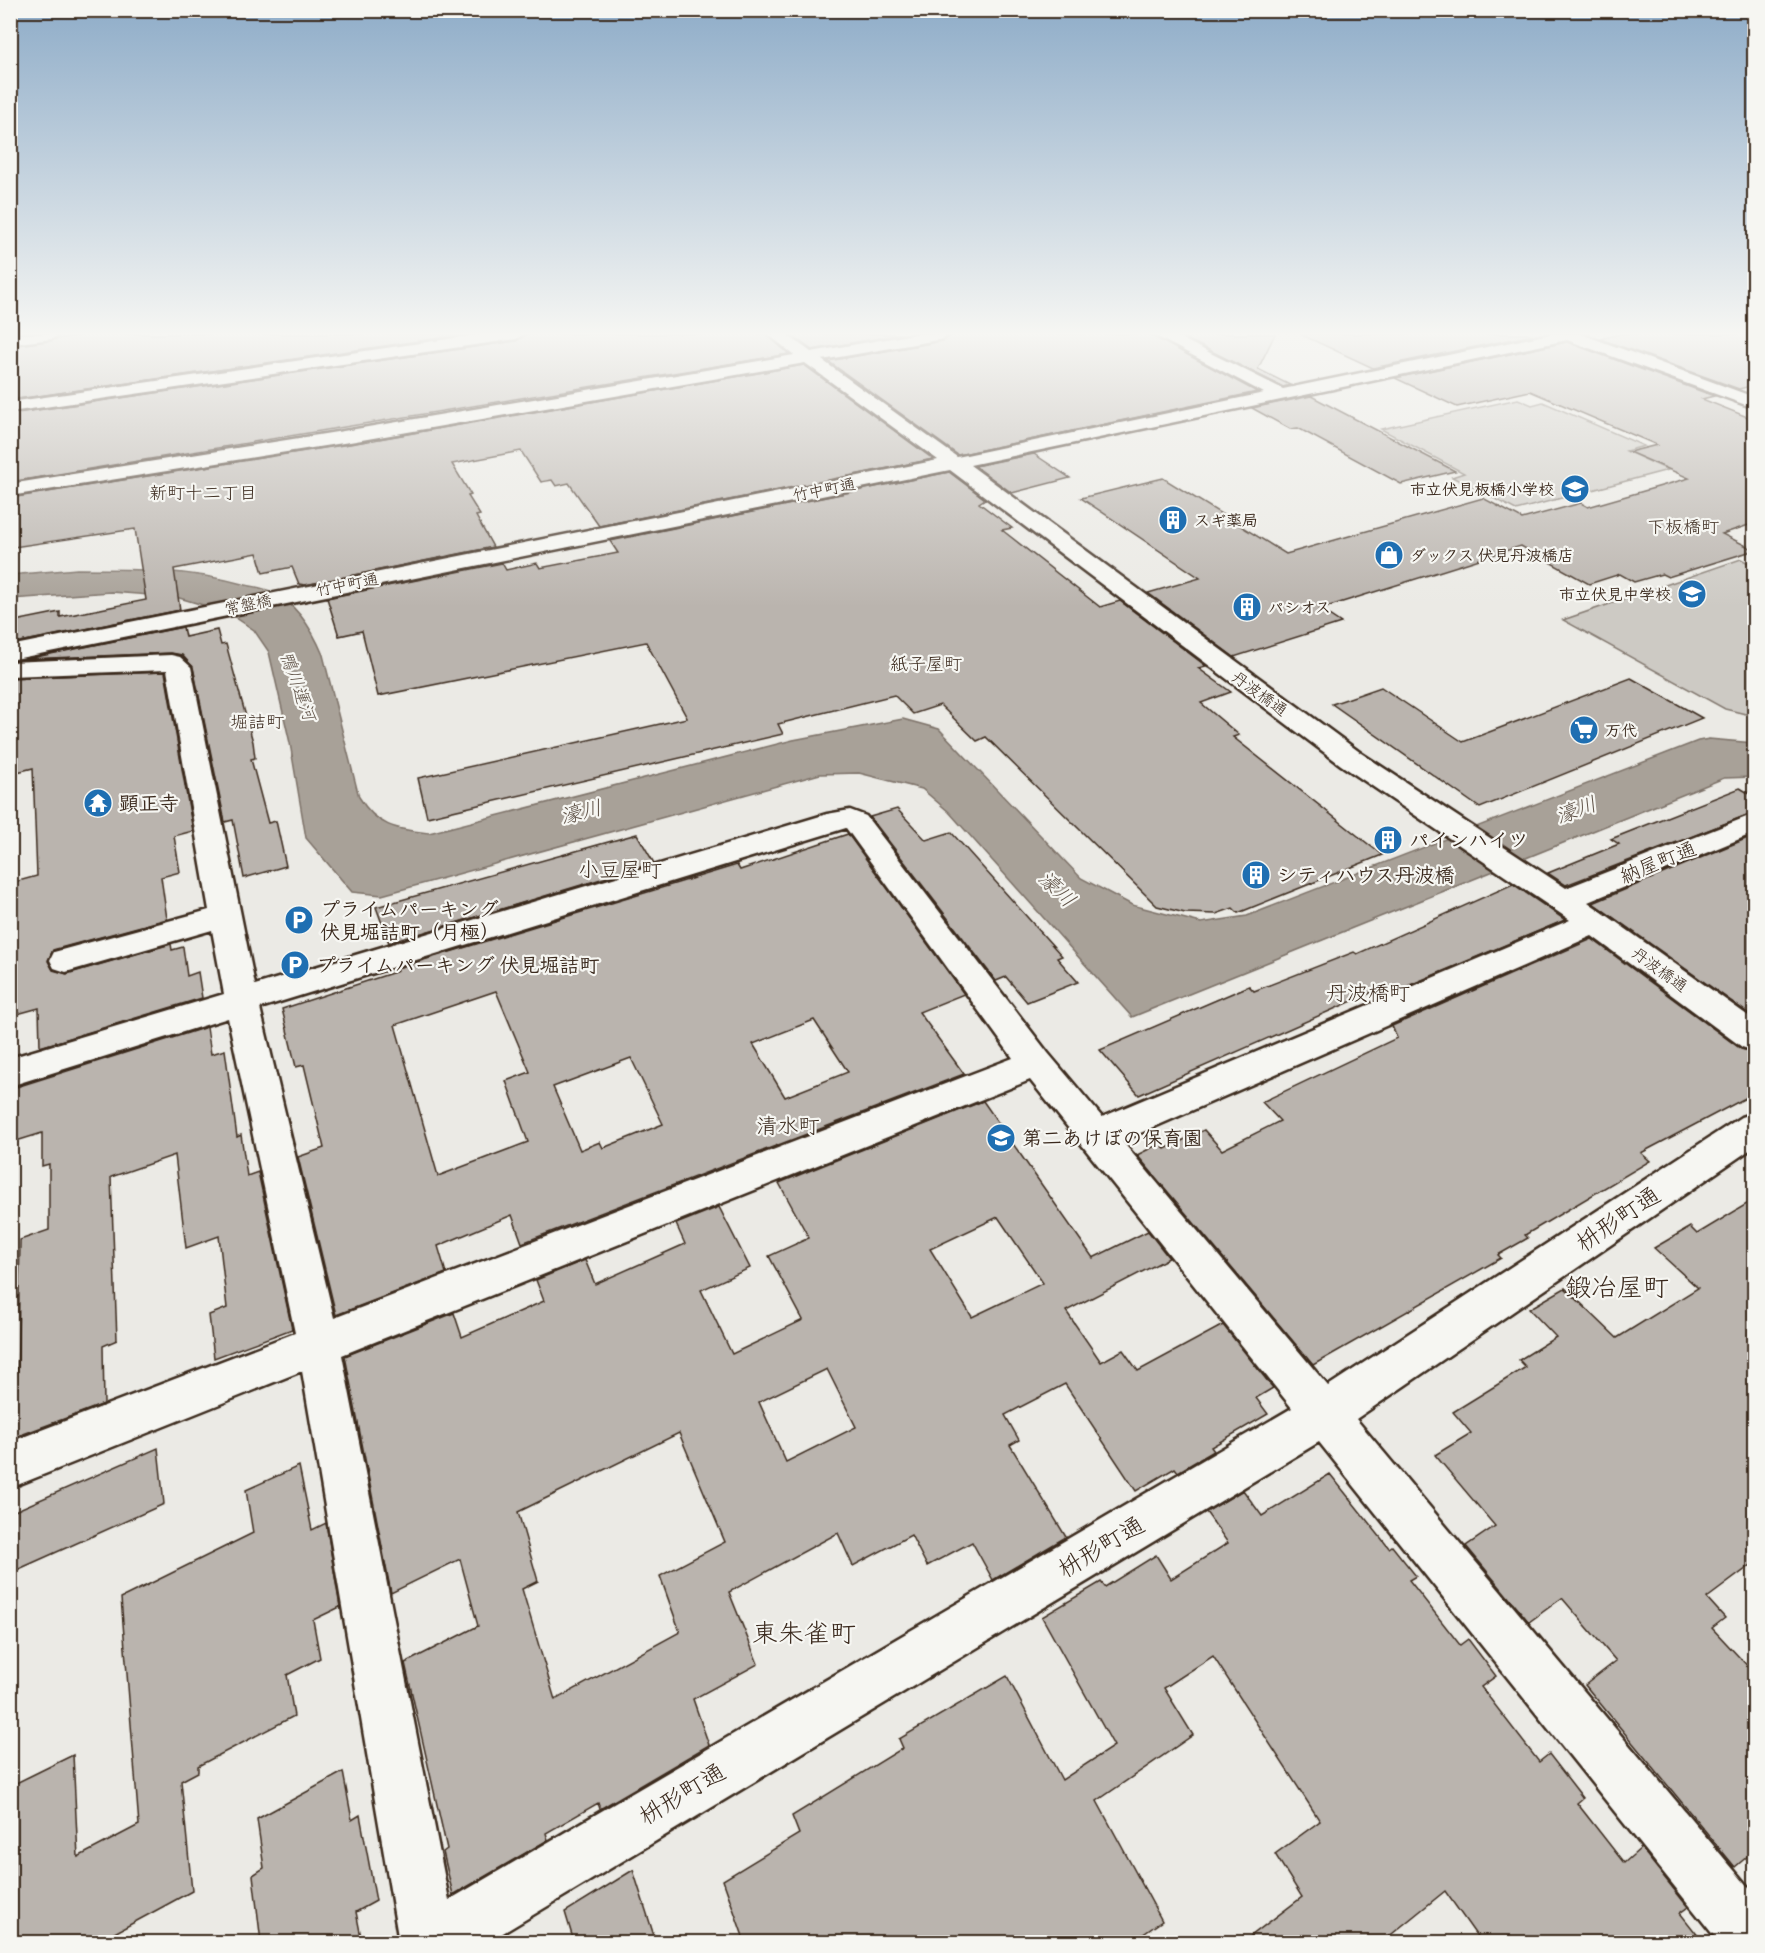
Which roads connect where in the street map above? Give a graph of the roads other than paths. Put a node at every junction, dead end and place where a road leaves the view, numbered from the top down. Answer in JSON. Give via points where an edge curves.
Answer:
{"nodes":[{"id":1,"x":418,"y":425,"type":"edge"},
{"id":2,"x":901,"y":425,"type":"edge"},
{"id":3,"x":1136,"y":425,"type":"edge"},
{"id":4,"x":954,"y":463,"type":"junction"},
{"id":5,"x":10,"y":490,"type":"edge"},
{"id":6,"x":286,"y":596,"type":"joint"},
{"id":7,"x":10,"y":653,"type":"edge"},
{"id":8,"x":10,"y":669,"type":"edge"},
{"id":9,"x":1755,"y":823,"type":"edge"},
{"id":10,"x":1562,"y":901,"type":"junction"},
{"id":11,"x":225,"y":916,"type":"junction"},
{"id":12,"x":1595,"y":922,"type":"junction"},
{"id":13,"x":66,"y":960,"type":"dead end"},
{"id":14,"x":242,"y":1003,"type":"junction"},
{"id":15,"x":1755,"y":1038,"type":"edge"},
{"id":16,"x":1036,"y":1063,"type":"junction"},
{"id":17,"x":10,"y":1072,"type":"edge"},
{"id":18,"x":1755,"y":1128,"type":"edge"},
{"id":19,"x":1095,"y":1136,"type":"junction"},
{"id":20,"x":319,"y":1345,"type":"junction"},
{"id":21,"x":1323,"y":1415,"type":"junction"},
{"id":22,"x":10,"y":1466,"type":"edge"},
{"id":23,"x":1755,"y":1938,"type":"edge"},
{"id":24,"x":428,"y":1942,"type":"edge"},
{"id":25,"x":433,"y":1942,"type":"edge"}],
"edges":[{"from":1,"to":5,"type":"street"},
{"from":2,"to":4,"type":"street","name":"丹波橋通"},
{"from":3,"to":4,"type":"street","name":"竹中町通"},
{"from":4,"to":6,"type":"street","name":"竹中町通"},
{"from":4,"to":10,"type":"street","name":"丹波橋通","via":[[1261,694]]},
{"from":6,"to":7,"type":"street","name":"常盤橋"},
{"from":8,"to":11,"type":"street","via":[[171,662],[179,667]]},
{"from":9,"to":10,"type":"street","name":"納屋町通"},
{"from":10,"to":12,"type":"street","name":"丹波橋通"},
{"from":11,"to":13,"type":"street"},
{"from":11,"to":14,"type":"street"},
{"from":12,"to":15,"type":"street","name":"丹波橋通"},
{"from":12,"to":19,"type":"street"},
{"from":14,"to":16,"type":"street","via":[[826,823],[850,819]]},
{"from":14,"to":17,"type":"street"},
{"from":14,"to":20,"type":"street"},
{"from":16,"to":19,"type":"street"},
{"from":16,"to":20,"type":"street"},
{"from":18,"to":21,"type":"street","name":"枡形町通"},
{"from":19,"to":21,"type":"street"},
{"from":20,"to":22,"type":"street"},
{"from":20,"to":24,"type":"street"},
{"from":21,"to":23,"type":"street"},
{"from":21,"to":25,"type":"street","name":"枡形町通"}]}
